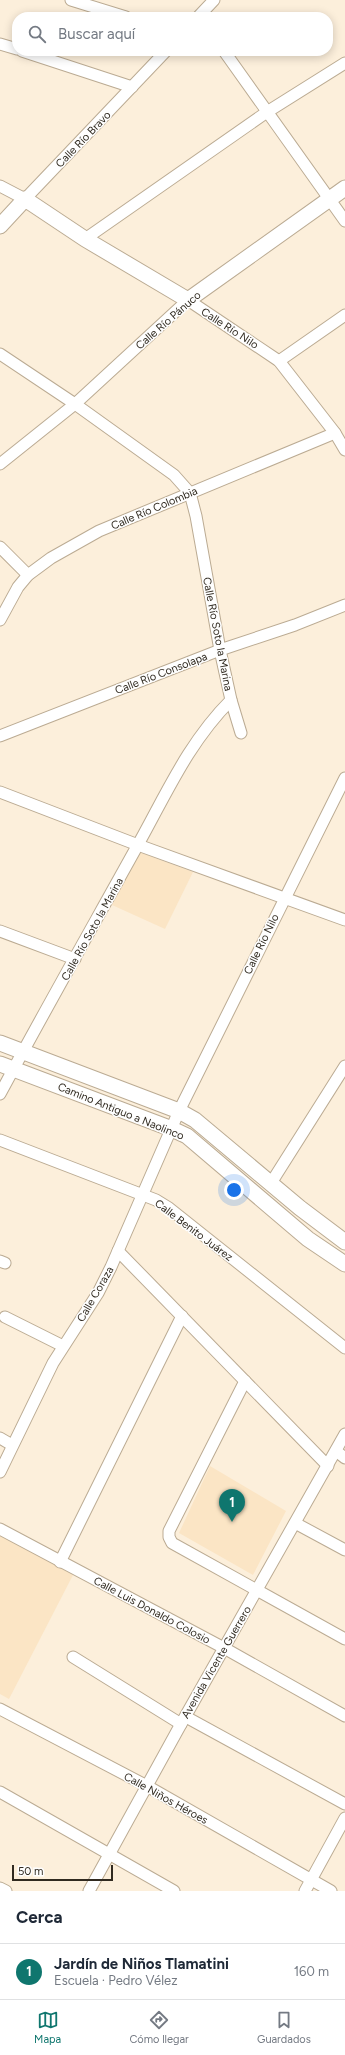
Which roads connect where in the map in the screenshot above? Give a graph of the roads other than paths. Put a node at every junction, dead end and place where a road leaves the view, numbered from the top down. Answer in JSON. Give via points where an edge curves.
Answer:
{"nodes":[{"id":1,"x":71,"y":0,"type":"edge"},
{"id":2,"x":214,"y":0,"type":"edge"},
{"id":3,"x":84,"y":2,"type":"edge"},
{"id":4,"x":112,"y":12,"type":"edge"},
{"id":5,"x":203,"y":12,"type":"edge"},
{"id":6,"x":0,"y":44,"type":"edge"},
{"id":7,"x":12,"y":48,"type":"edge"},
{"id":8,"x":37,"y":56,"type":"edge"},
{"id":9,"x":161,"y":56,"type":"edge"},
{"id":10,"x":228,"y":56,"type":"edge"},
{"id":11,"x":345,"y":63,"type":"edge"},
{"id":12,"x":132,"y":87,"type":"junction"},
{"id":13,"x":267,"y":112,"type":"junction"},
{"id":14,"x":0,"y":186,"type":"edge"},
{"id":15,"x":345,"y":188,"type":"edge"},
{"id":16,"x":330,"y":199,"type":"junction"},
{"id":17,"x":25,"y":200,"type":"junction"},
{"id":18,"x":345,"y":220,"type":"edge"},
{"id":19,"x":0,"y":226,"type":"edge"},
{"id":20,"x":85,"y":239,"type":"junction"},
{"id":21,"x":188,"y":300,"type":"junction"},
{"id":22,"x":345,"y":315,"type":"edge"},
{"id":23,"x":0,"y":354,"type":"edge"},
{"id":24,"x":280,"y":362,"type":"junction"},
{"id":25,"x":75,"y":404,"type":"junction"},
{"id":26,"x":335,"y":433,"type":"junction"},
{"id":27,"x":345,"y":448,"type":"edge"},
{"id":28,"x":0,"y":464,"type":"edge"},
{"id":29,"x":190,"y":493,"type":"junction"},
{"id":30,"x":0,"y":547,"type":"edge"},
{"id":31,"x":28,"y":575,"type":"junction"},
{"id":32,"x":345,"y":605,"type":"edge"},
{"id":33,"x":0,"y":620,"type":"edge"},
{"id":34,"x":220,"y":650,"type":"junction"},
{"id":35,"x":230,"y":700,"type":"junction"},
{"id":36,"x":241,"y":733,"type":"dead end"},
{"id":37,"x":0,"y":736,"type":"edge"},
{"id":38,"x":345,"y":778,"type":"edge"},
{"id":39,"x":0,"y":792,"type":"edge"},
{"id":40,"x":138,"y":845,"type":"junction"},
{"id":41,"x":284,"y":897,"type":"junction"},
{"id":42,"x":345,"y":920,"type":"edge"},
{"id":43,"x":0,"y":931,"type":"edge"},
{"id":44,"x":75,"y":959,"type":"junction"},
{"id":45,"x":0,"y":1043,"type":"edge"},
{"id":46,"x":23,"y":1051,"type":"junction"},
{"id":47,"x":7,"y":1066,"type":"edge"},
{"id":48,"x":345,"y":1066,"type":"edge"},
{"id":49,"x":0,"y":1094,"type":"edge"},
{"id":50,"x":179,"y":1111,"type":"junction"},
{"id":51,"x":172,"y":1129,"type":"junction"},
{"id":52,"x":0,"y":1140,"type":"edge"},
{"id":53,"x":271,"y":1183,"type":"junction"},
{"id":54,"x":143,"y":1194,"type":"junction"},
{"id":55,"x":345,"y":1242,"type":"edge"},
{"id":56,"x":118,"y":1251,"type":"junction"},
{"id":57,"x":345,"y":1264,"type":"edge"},
{"id":58,"x":182,"y":1316,"type":"junction"},
{"id":59,"x":5,"y":1317,"type":"dead end"},
{"id":60,"x":63,"y":1346,"type":"junction"},
{"id":61,"x":345,"y":1348,"type":"edge"},
{"id":62,"x":245,"y":1381,"type":"junction"},
{"id":63,"x":345,"y":1434,"type":"edge"},
{"id":64,"x":0,"y":1438,"type":"edge"},
{"id":65,"x":12,"y":1445,"type":"junction"},
{"id":66,"x":336,"y":1451,"type":"junction"},
{"id":67,"x":345,"y":1458,"type":"edge"},
{"id":68,"x":328,"y":1466,"type":"junction"},
{"id":69,"x":0,"y":1472,"type":"edge"},
{"id":70,"x":295,"y":1523,"type":"junction"},
{"id":71,"x":0,"y":1529,"type":"edge"},
{"id":72,"x":345,"y":1550,"type":"edge"},
{"id":73,"x":60,"y":1562,"type":"junction"},
{"id":74,"x":257,"y":1590,"type":"junction"},
{"id":75,"x":345,"y":1639,"type":"edge"},
{"id":76,"x":224,"y":1648,"type":"junction"},
{"id":77,"x":73,"y":1657,"type":"dead end"},
{"id":78,"x":0,"y":1708,"type":"edge"},
{"id":79,"x":345,"y":1716,"type":"edge"},
{"id":80,"x":183,"y":1720,"type":"junction"},
{"id":81,"x":147,"y":1786,"type":"junction"},
{"id":82,"x":0,"y":1792,"type":"edge"},
{"id":83,"x":345,"y":1804,"type":"edge"},
{"id":84,"x":345,"y":1818,"type":"edge"},
{"id":85,"x":345,"y":1837,"type":"edge"},
{"id":86,"x":333,"y":1840,"type":"junction"},
{"id":87,"x":109,"y":1853,"type":"junction"},
{"id":88,"x":311,"y":1880,"type":"junction"},
{"id":89,"x":0,"y":1888,"type":"edge"},
{"id":90,"x":6,"y":1891,"type":"edge"},
{"id":91,"x":89,"y":1891,"type":"edge"},
{"id":92,"x":174,"y":1891,"type":"edge"},
{"id":93,"x":305,"y":1891,"type":"edge"},
{"id":94,"x":331,"y":1891,"type":"edge"}],
"edges":[{"from":1,"to":3,"type":"street"},
{"from":2,"to":5,"type":"street"},
{"from":3,"to":4,"type":"street"},
{"from":6,"to":7,"type":"street"},
{"from":8,"to":12,"type":"street"},
{"from":9,"to":12,"type":"street","name":"Calle Río Bravo"},
{"from":10,"to":13,"type":"street"},
{"from":11,"to":13,"type":"street"},
{"from":12,"to":17,"type":"street","name":"Calle Río Bravo"},
{"from":13,"to":16,"type":"street"},
{"from":13,"to":20,"type":"street"},
{"from":14,"to":17,"type":"street"},
{"from":15,"to":16,"type":"main road","name":"Calle Río Pánuco"},
{"from":16,"to":18,"type":"street"},
{"from":16,"to":21,"type":"main road","name":"Calle Río Pánuco"},
{"from":17,"to":19,"type":"main road","name":"Calle Río Bravo"},
{"from":17,"to":20,"type":"main road","name":"Calle Río Nilo"},
{"from":20,"to":21,"type":"main road","name":"Calle Río Nilo"},
{"from":21,"to":24,"type":"street","name":"Calle Río Nilo"},
{"from":21,"to":25,"type":"street","name":"Calle Río Pánuco"},
{"from":22,"to":24,"type":"street"},
{"from":23,"to":25,"type":"street","name":"Calle Río Soto la Marina"},
{"from":24,"to":26,"type":"street","name":"Calle Río Nilo"},
{"from":25,"to":28,"type":"street","name":"Calle Río Pánuco"},
{"from":25,"to":29,"type":"street","name":"Calle Río Soto la Marina","via":[[174,475]]},
{"from":26,"to":27,"type":"street","name":"Calle Río Nilo"},
{"from":26,"to":29,"type":"street","name":"Calle Río Colombia"},
{"from":29,"to":31,"type":"street","name":"Calle Río Colombia","via":[[99,531],[51,558]]},
{"from":29,"to":34,"type":"street","name":"Calle Río Soto la Marina"},
{"from":30,"to":31,"type":"street"},
{"from":31,"to":33,"type":"street","name":"Calle Río Colombia","via":[[18,587]]},
{"from":32,"to":34,"type":"street","name":"Calle Río Consolapa"},
{"from":34,"to":35,"type":"street","name":"Calle Río Soto la Marina"},
{"from":34,"to":37,"type":"street","name":"Calle Río Consolapa"},
{"from":35,"to":36,"type":"street"},
{"from":35,"to":40,"type":"street","name":"Calle Río Soto la Marina","via":[[196,740]]},
{"from":38,"to":41,"type":"street","name":"Calle Río Nilo"},
{"from":39,"to":40,"type":"street"},
{"from":40,"to":41,"type":"street"},
{"from":40,"to":44,"type":"street","name":"Calle Río Soto la Marina"},
{"from":41,"to":42,"type":"street"},
{"from":41,"to":50,"type":"street","name":"Calle Río Nilo"},
{"from":43,"to":44,"type":"street"},
{"from":44,"to":46,"type":"street","name":"Calle Río Soto la Marina"},
{"from":45,"to":46,"type":"main road","name":"Camino Antiguo a Naolinco"},
{"from":46,"to":47,"type":"street","name":"Calle Río Soto la Marina"},
{"from":46,"to":50,"type":"main road","name":"Camino Antiguo a Naolinco"},
{"from":47,"to":49,"type":"street","name":"Calle Río Soto la Marina"},
{"from":47,"to":51,"type":"main road","name":"Camino Antiguo a Naolinco"},
{"from":48,"to":53,"type":"street"},
{"from":50,"to":51,"type":"street","name":"Calle Coraza"},
{"from":50,"to":53,"type":"main road","name":"Camino Antiguo a Naolinco","via":[[208,1129]]},
{"from":51,"to":54,"type":"street","name":"Calle Coraza"},
{"from":51,"to":57,"type":"main road","name":"Camino Antiguo a Naolinco","via":[[199,1145],[308,1239]]},
{"from":52,"to":54,"type":"street","name":"Calle Benito Juárez"},
{"from":53,"to":55,"type":"main road","name":"Camino Antiguo a Naolinco"},
{"from":54,"to":56,"type":"street","name":"Calle Coraza"},
{"from":54,"to":61,"type":"street","name":"Calle Benito Juárez","via":[[169,1208]]},
{"from":56,"to":58,"type":"street"},
{"from":56,"to":60,"type":"street","name":"Calle Coraza","via":[[98,1293]]},
{"from":58,"to":62,"type":"street"},
{"from":58,"to":73,"type":"street"},
{"from":59,"to":60,"type":"street"},
{"from":60,"to":65,"type":"street","name":"Calle Coraza"},
{"from":62,"to":68,"type":"street"},
{"from":62,"to":74,"type":"street","via":[[169,1537],[172,1543]]},
{"from":63,"to":66,"type":"street","name":"Avenida Vicente Guerrero"},
{"from":64,"to":65,"type":"street"},
{"from":65,"to":69,"type":"street","name":"Calle Coraza"},
{"from":66,"to":67,"type":"street"},
{"from":66,"to":68,"type":"street","name":"Avenida Vicente Guerrero"},
{"from":68,"to":70,"type":"street","name":"Avenida Vicente Guerrero"},
{"from":70,"to":72,"type":"street"},
{"from":70,"to":74,"type":"street","name":"Avenida Vicente Guerrero"},
{"from":71,"to":73,"type":"street","name":"Calle Luis Donaldo Colosio"},
{"from":73,"to":76,"type":"street","name":"Calle Luis Donaldo Colosio"},
{"from":74,"to":75,"type":"street"},
{"from":74,"to":76,"type":"street","name":"Avenida Vicente Guerrero"},
{"from":76,"to":79,"type":"street","name":"Calle Luis Donaldo Colosio"},
{"from":76,"to":80,"type":"street","name":"Avenida Vicente Guerrero"},
{"from":77,"to":80,"type":"street"},
{"from":78,"to":81,"type":"street","name":"Calle Niños Héroes"},
{"from":80,"to":81,"type":"street","name":"Avenida Vicente Guerrero"},
{"from":80,"to":83,"type":"street"},
{"from":81,"to":87,"type":"street","name":"Avenida Vicente Guerrero"},
{"from":81,"to":88,"type":"street","name":"Calle Niños Héroes"},
{"from":82,"to":87,"type":"street"},
{"from":84,"to":86,"type":"street"},
{"from":85,"to":86,"type":"street"},
{"from":86,"to":88,"type":"street"},
{"from":87,"to":91,"type":"street","name":"Avenida Vicente Guerrero"},
{"from":87,"to":92,"type":"street"},
{"from":88,"to":93,"type":"street"},
{"from":88,"to":94,"type":"street","name":"Calle Niños Héroes"},
{"from":89,"to":90,"type":"street"}]}
